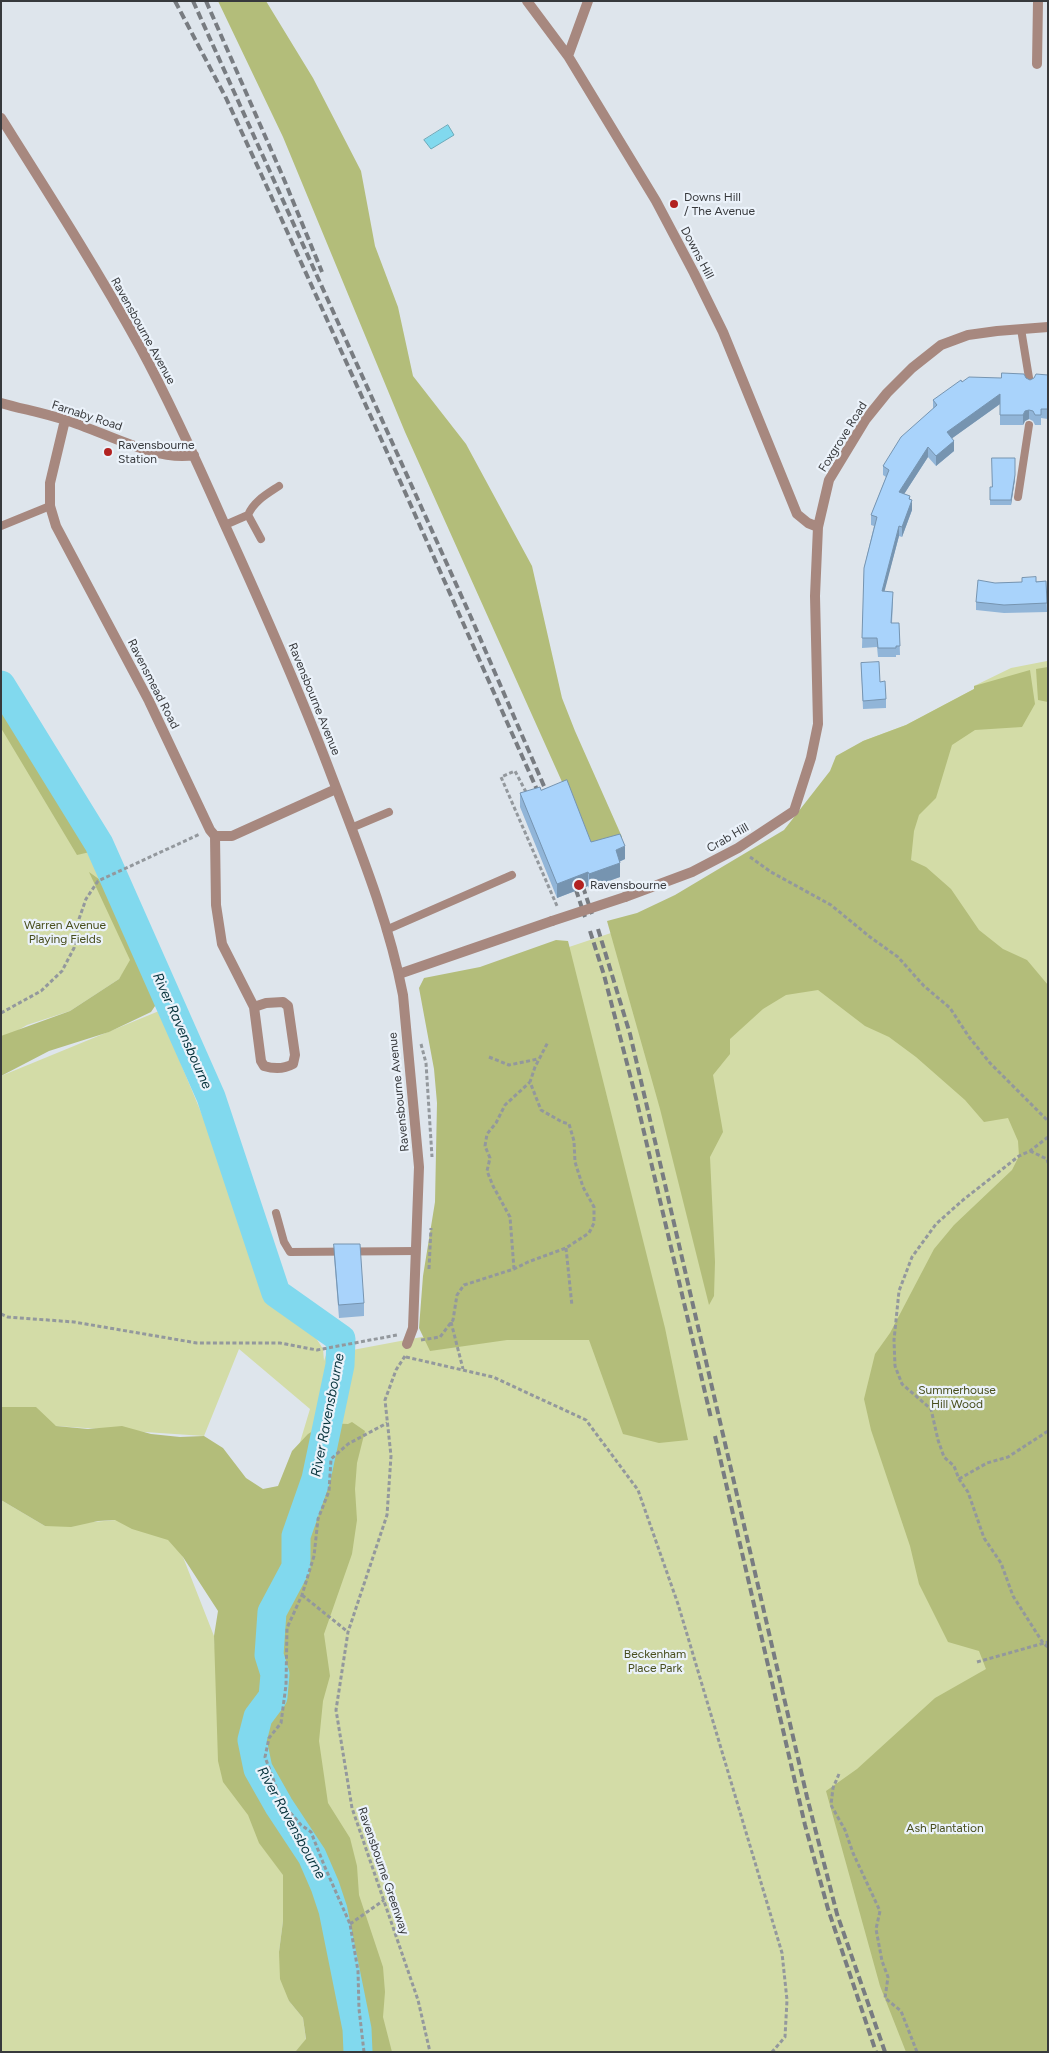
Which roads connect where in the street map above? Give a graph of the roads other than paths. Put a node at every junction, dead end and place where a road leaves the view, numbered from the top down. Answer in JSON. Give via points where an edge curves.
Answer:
{"nodes":[{"id":1,"x":527,"y":1,"type":"edge"},
{"id":2,"x":588,"y":1,"type":"edge"},
{"id":3,"x":1038,"y":1,"type":"edge"},
{"id":4,"x":568,"y":56,"type":"junction"},
{"id":5,"x":1037,"y":64,"type":"dead end"},
{"id":6,"x":1,"y":118,"type":"edge"},
{"id":7,"x":1048,"y":327,"type":"edge"},
{"id":8,"x":1021,"y":329,"type":"junction"},
{"id":9,"x":1030,"y":384,"type":"edge"},
{"id":10,"x":1,"y":403,"type":"edge"},
{"id":11,"x":65,"y":420,"type":"junction"},
{"id":12,"x":1029,"y":425,"type":"dead end"},
{"id":13,"x":194,"y":455,"type":"junction"},
{"id":14,"x":279,"y":486,"type":"dead end"},
{"id":15,"x":1018,"y":497,"type":"dead end"},
{"id":16,"x":50,"y":506,"type":"junction"},
{"id":17,"x":248,"y":515,"type":"junction"},
{"id":18,"x":225,"y":525,"type":"junction"},
{"id":19,"x":1,"y":526,"type":"edge"},
{"id":20,"x":818,"y":527,"type":"junction"},
{"id":21,"x":261,"y":538,"type":"dead end"},
{"id":22,"x":336,"y":789,"type":"junction"},
{"id":23,"x":389,"y":812,"type":"dead end"},
{"id":24,"x":351,"y":828,"type":"junction"},
{"id":25,"x":213,"y":833,"type":"junction"},
{"id":26,"x":512,"y":874,"type":"dead end"},
{"id":27,"x":386,"y":930,"type":"junction"},
{"id":28,"x":399,"y":974,"type":"junction"},
{"id":29,"x":254,"y":1007,"type":"junction"},
{"id":30,"x":276,"y":1212,"type":"dead end"},
{"id":31,"x":416,"y":1252,"type":"junction"},
{"id":32,"x":407,"y":1344,"type":"road end"}],
"edges":[{"from":1,"to":4,"type":"street","name":"Downs Hill"},
{"from":2,"to":4,"type":"street"},
{"from":3,"to":5,"type":"street"},
{"from":4,"to":20,"type":"street","name":"Downs Hill","via":[[656,202],[694,273],[723,332],[797,514]]},
{"from":6,"to":13,"type":"street","name":"Ravensbourne Avenue","via":[[141,348]]},
{"from":7,"to":8,"type":"street","name":"Foxgrove Road"},
{"from":8,"to":9,"type":"lane"},
{"from":8,"to":20,"type":"street","name":"Foxgrove Road","via":[[959,338],[942,345],[912,368],[871,412],[850,443],[829,480]]},
{"from":10,"to":11,"type":"street","name":"Farnaby Road"},
{"from":11,"to":13,"type":"street","name":"Farnaby Road","via":[[160,454],[180,458]]},
{"from":11,"to":16,"type":"street","name":"Ravensmead Road","via":[[50,483]]},
{"from":12,"to":15,"type":"lane"},
{"from":13,"to":18,"type":"street","name":"Ravensbourne Avenue"},
{"from":14,"to":17,"type":"lane","via":[[258,501]]},
{"from":16,"to":19,"type":"lane"},
{"from":16,"to":25,"type":"street","name":"Ravensmead Road","via":[[56,526],[150,701]]},
{"from":17,"to":18,"type":"lane"},
{"from":17,"to":21,"type":"lane"},
{"from":18,"to":22,"type":"street","name":"Ravensbourne Avenue","via":[[310,720]]},
{"from":20,"to":28,"type":"street","name":"Crab Hill","bridge":true,"via":[[815,596],[818,724],[794,811],[738,848],[692,872]]},
{"from":22,"to":24,"type":"street","name":"Ravensbourne Avenue"},
{"from":22,"to":25,"type":"street","via":[[232,836]]},
{"from":23,"to":24,"type":"lane"},
{"from":24,"to":27,"type":"street","name":"Ravensbourne Avenue"},
{"from":25,"to":29,"type":"street","via":[[216,905],[222,944]]},
{"from":26,"to":27,"type":"lane"},
{"from":27,"to":28,"type":"street","name":"Ravensbourne Avenue"},
{"from":28,"to":31,"type":"street","name":"Ravensbourne Avenue","via":[[419,1167]]},
{"from":29,"to":29,"type":"street","via":[[264,1066],[287,1067],[293,1064],[295,1055],[288,1006],[282,1002]]},
{"from":30,"to":31,"type":"lane","via":[[290,1252]]},
{"from":31,"to":32,"type":"street","name":"Ravensbourne Avenue","via":[[413,1328]]}]}
